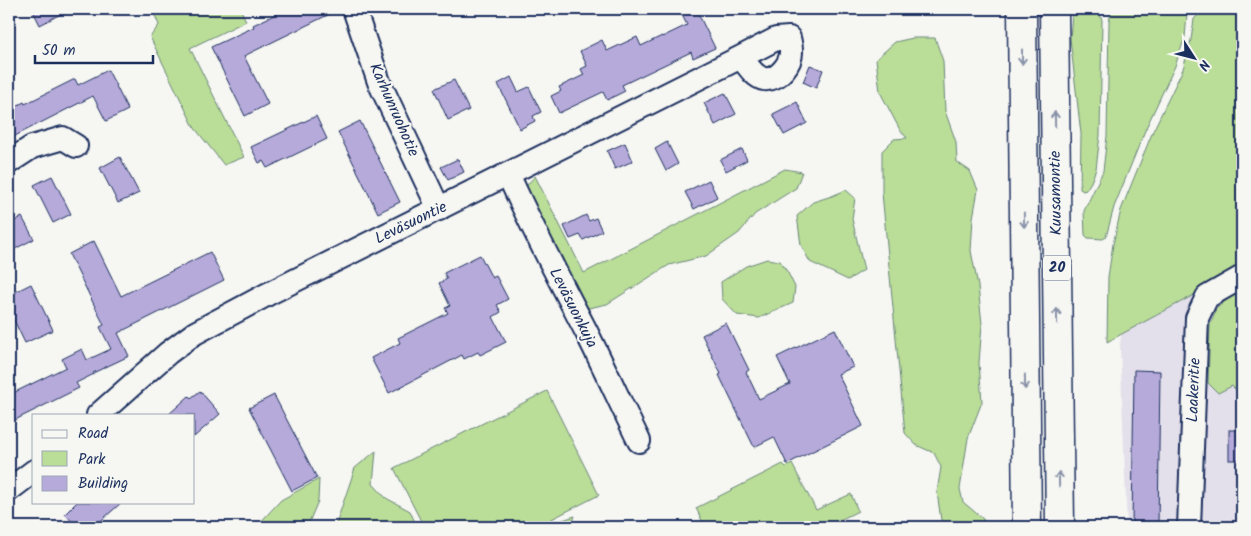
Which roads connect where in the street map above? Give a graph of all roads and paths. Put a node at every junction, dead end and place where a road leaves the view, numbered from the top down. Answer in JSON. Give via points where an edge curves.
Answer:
{"nodes":[{"id":1,"x":354,"y":9,"type":"edge"},
{"id":2,"x":1022,"y":9,"type":"edge"},
{"id":3,"x":1054,"y":9,"type":"edge"},
{"id":4,"x":741,"y":57,"type":"dead end"},
{"id":5,"x":76,"y":146,"type":"dead end"},
{"id":6,"x":9,"y":162,"type":"edge"},
{"id":7,"x":508,"y":174,"type":"junction"},
{"id":8,"x":439,"y":209,"type":"junction"},
{"id":9,"x":1242,"y":277,"type":"edge"},
{"id":10,"x":99,"y":414,"type":"edge"},
{"id":11,"x":639,"y":441,"type":"dead end"},
{"id":12,"x":32,"y":473,"type":"edge"},
{"id":13,"x":9,"y":490,"type":"edge"},
{"id":14,"x":1026,"y":527,"type":"edge"},
{"id":15,"x":1060,"y":527,"type":"edge"},
{"id":16,"x":1189,"y":527,"type":"edge"}],
"edges":[{"from":1,"to":8,"type":"street","name":"Karhunruohotie","via":[[379,82]]},
{"from":2,"to":14,"type":"highway","name":"Kuusamontie","number":"20","one_way":true},
{"from":15,"to":3,"type":"highway","name":"Kuusamontie","number":"20","one_way":true},
{"from":4,"to":7,"type":"street","name":"Leväsuontie"},
{"from":5,"to":6,"type":"street","via":[[63,138],[32,147]]},
{"from":7,"to":8,"type":"street","name":"Leväsuontie"},
{"from":7,"to":11,"type":"street","name":"Leväsuonkuja"},
{"from":8,"to":10,"type":"street","name":"Leväsuontie","via":[[194,333]]},
{"from":9,"to":16,"type":"street","name":"Laakeritie","via":[[1206,297],[1197,318]]},
{"from":12,"to":13,"type":"street"}]}
